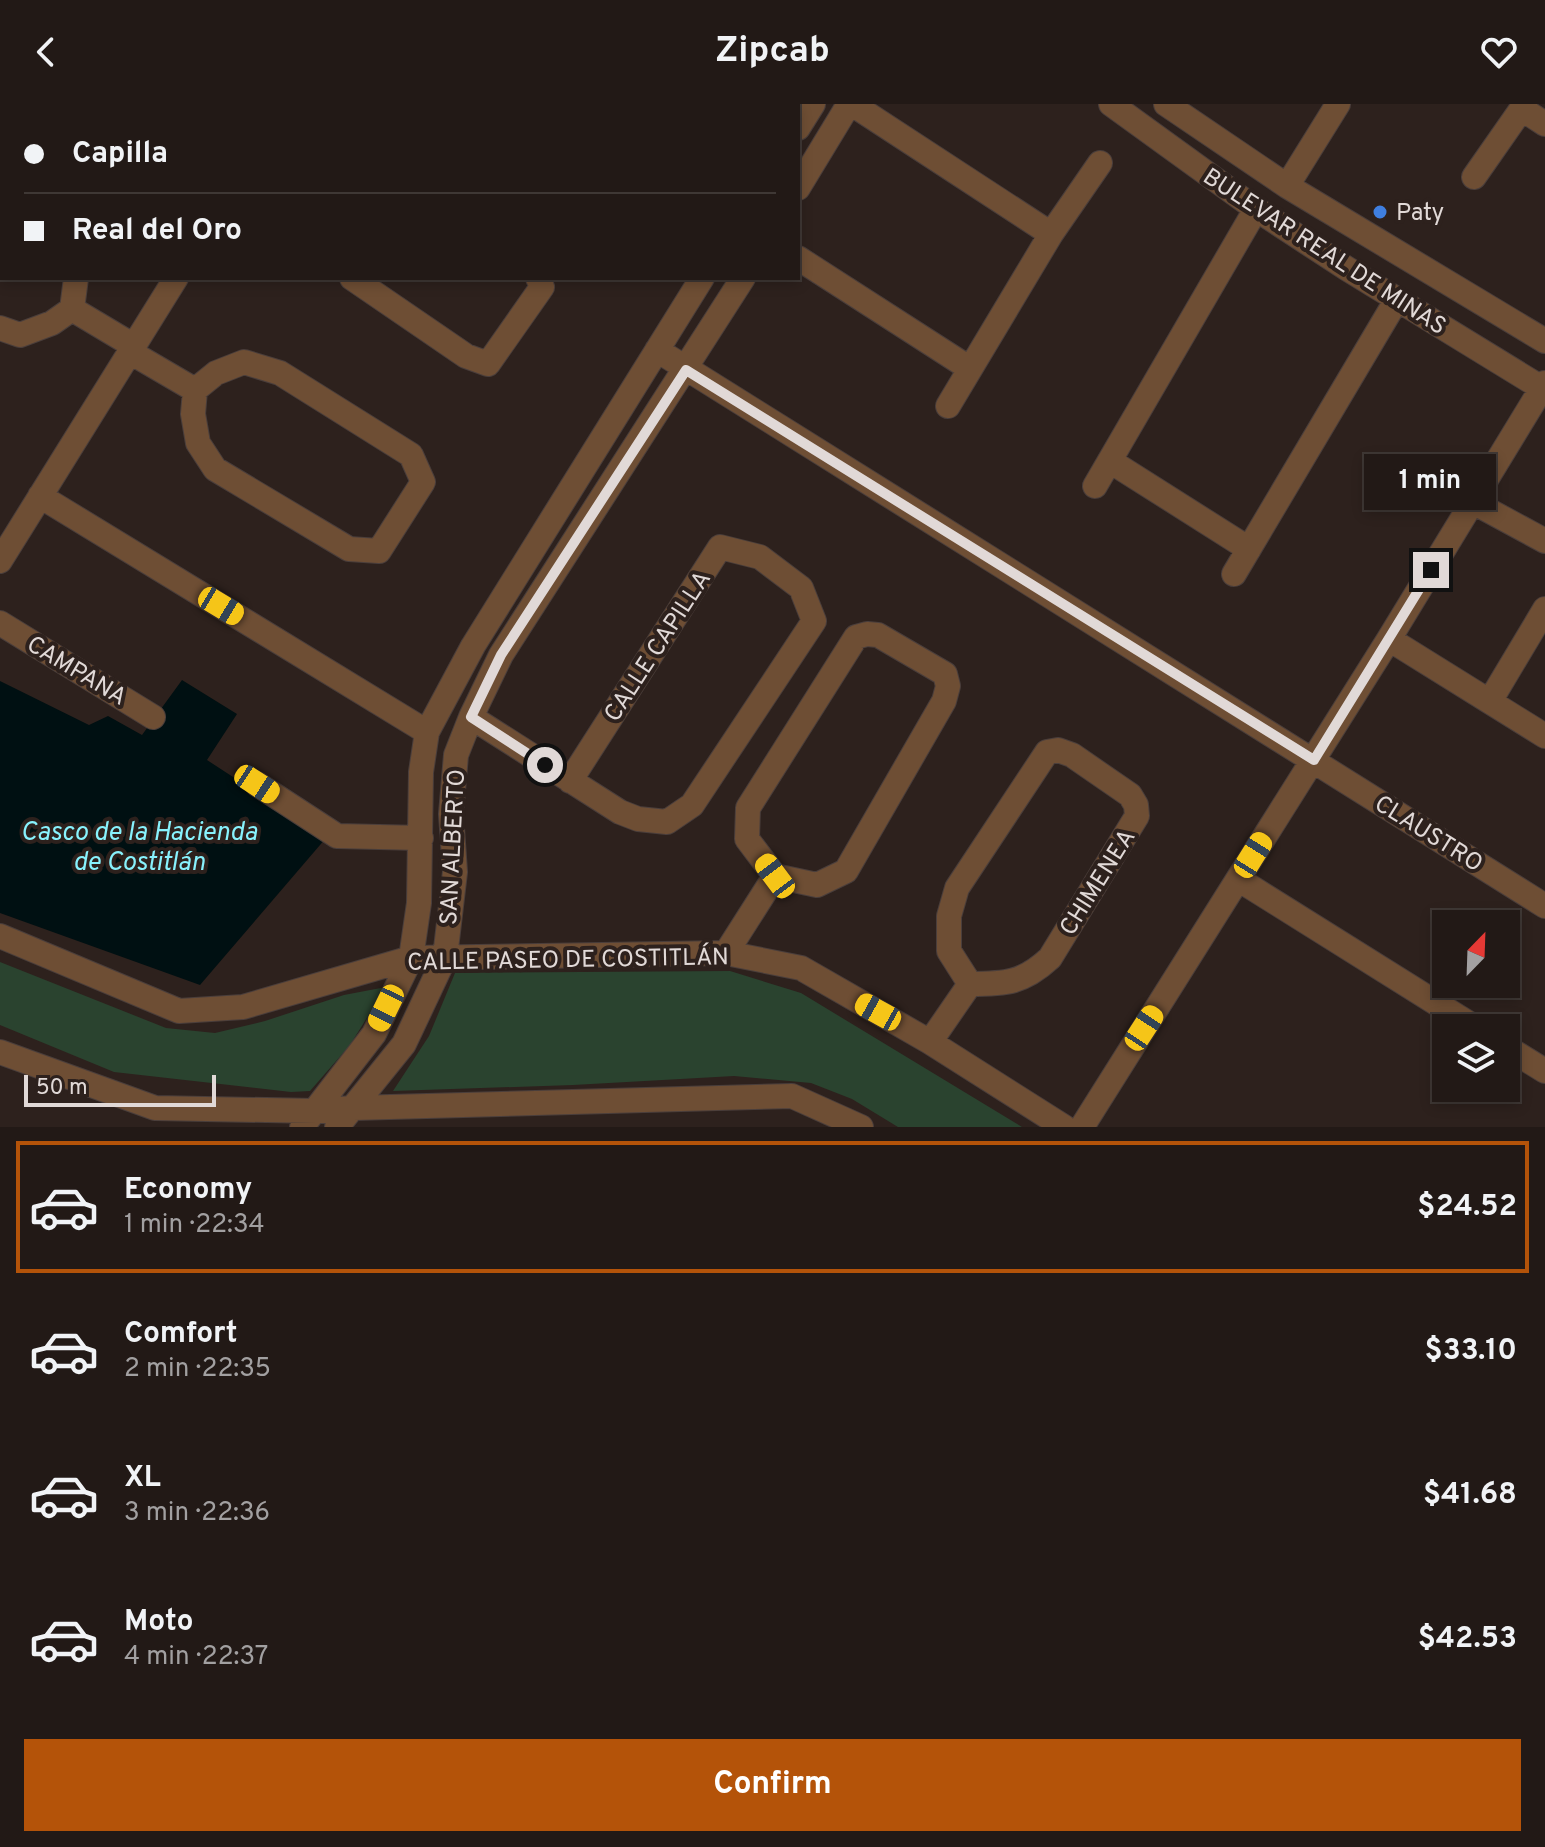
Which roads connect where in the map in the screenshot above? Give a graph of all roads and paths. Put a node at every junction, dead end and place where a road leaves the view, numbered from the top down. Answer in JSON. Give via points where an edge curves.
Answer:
{"nodes":[{"id":1,"x":813,"y":104,"type":"edge"},
{"id":2,"x":850,"y":104,"type":"edge"},
{"id":3,"x":1111,"y":104,"type":"edge"},
{"id":4,"x":1166,"y":104,"type":"edge"},
{"id":5,"x":1338,"y":104,"type":"edge"},
{"id":6,"x":1523,"y":106,"type":"edge"},
{"id":7,"x":1545,"y":124,"type":"edge"},
{"id":8,"x":800,"y":125,"type":"edge"},
{"id":9,"x":1100,"y":163,"type":"dead end"},
{"id":10,"x":1474,"y":177,"type":"dead end"},
{"id":11,"x":800,"y":185,"type":"edge"},
{"id":12,"x":1287,"y":186,"type":"junction"},
{"id":13,"x":1256,"y":209,"type":"junction"},
{"id":14,"x":1051,"y":234,"type":"junction"},
{"id":15,"x":800,"y":259,"type":"edge"},
{"id":16,"x":76,"y":280,"type":"edge"},
{"id":17,"x":175,"y":280,"type":"edge"},
{"id":18,"x":355,"y":280,"type":"edge"},
{"id":19,"x":539,"y":280,"type":"edge"},
{"id":20,"x":701,"y":280,"type":"edge"},
{"id":21,"x":742,"y":280,"type":"edge"},
{"id":22,"x":1396,"y":301,"type":"junction"},
{"id":23,"x":72,"y":309,"type":"junction"},
{"id":24,"x":0,"y":328,"type":"edge"},
{"id":25,"x":1545,"y":341,"type":"edge"},
{"id":26,"x":132,"y":349,"type":"junction"},
{"id":27,"x":657,"y":350,"type":"junction"},
{"id":28,"x":969,"y":368,"type":"junction"},
{"id":29,"x":686,"y":370,"type":"junction"},
{"id":30,"x":1544,"y":387,"type":"edge"},
{"id":31,"x":195,"y":390,"type":"junction"},
{"id":32,"x":948,"y":406,"type":"dead end"},
{"id":33,"x":1110,"y":461,"type":"junction"},
{"id":34,"x":1095,"y":486,"type":"dead end"},
{"id":35,"x":40,"y":496,"type":"junction"},
{"id":36,"x":1473,"y":502,"type":"junction"},
{"id":37,"x":8,"y":528,"type":"edge"},
{"id":38,"x":1545,"y":541,"type":"edge"},
{"id":39,"x":1249,"y":549,"type":"junction"},
{"id":40,"x":0,"y":561,"type":"edge"},
{"id":41,"x":1234,"y":574,"type":"dead end"},
{"id":42,"x":1545,"y":609,"type":"edge"},
{"id":43,"x":0,"y":623,"type":"edge"},
{"id":44,"x":1389,"y":639,"type":"junction"},
{"id":45,"x":1490,"y":701,"type":"junction"},
{"id":46,"x":153,"y":717,"type":"dead end"},
{"id":47,"x":471,"y":717,"type":"junction"},
{"id":48,"x":427,"y":732,"type":"junction"},
{"id":49,"x":1545,"y":736,"type":"edge"},
{"id":50,"x":1314,"y":760,"type":"junction"},
{"id":51,"x":570,"y":781,"type":"junction"},
{"id":52,"x":257,"y":784,"type":"dead end"},
{"id":53,"x":421,"y":838,"type":"junction"},
{"id":54,"x":775,"y":876,"type":"junction"},
{"id":55,"x":1238,"y":879,"type":"junction"},
{"id":56,"x":1545,"y":906,"type":"edge"},
{"id":57,"x":0,"y":936,"type":"edge"},
{"id":58,"x":726,"y":953,"type":"junction"},
{"id":59,"x":445,"y":957,"type":"junction"},
{"id":60,"x":411,"y":958,"type":"junction"},
{"id":61,"x":970,"y":984,"type":"junction"},
{"id":62,"x":1454,"y":1014,"type":"edge"},
{"id":63,"x":930,"y":1042,"type":"junction"},
{"id":64,"x":0,"y":1052,"type":"edge"},
{"id":65,"x":1520,"y":1056,"type":"edge"},
{"id":66,"x":1545,"y":1071,"type":"edge"},
{"id":67,"x":353,"y":1108,"type":"junction"},
{"id":68,"x":308,"y":1119,"type":"edge"},
{"id":69,"x":337,"y":1127,"type":"edge"},
{"id":70,"x":861,"y":1127,"type":"edge"},
{"id":71,"x":1064,"y":1127,"type":"edge"},
{"id":72,"x":1082,"y":1127,"type":"edge"}],
"edges":[{"from":1,"to":8,"type":"street"},
{"from":2,"to":11,"type":"street"},
{"from":2,"to":14,"type":"street"},
{"from":3,"to":13,"type":"street","name":"BULEVAR REAL DE MINAS"},
{"from":4,"to":12,"type":"street","name":"BULEVAR REAL DE MINAS"},
{"from":5,"to":12,"type":"street"},
{"from":6,"to":7,"type":"street"},
{"from":6,"to":10,"type":"street"},
{"from":9,"to":14,"type":"street"},
{"from":12,"to":25,"type":"street","name":"BULEVAR REAL DE MINAS"},
{"from":13,"to":22,"type":"street","name":"BULEVAR REAL DE MINAS"},
{"from":13,"to":33,"type":"street"},
{"from":14,"to":28,"type":"street"},
{"from":15,"to":28,"type":"street"},
{"from":16,"to":23,"type":"street"},
{"from":17,"to":26,"type":"street"},
{"from":18,"to":19,"type":"street","via":[[466,356],[488,364],[542,287]]},
{"from":20,"to":27,"type":"street","name":"SAN ALBERTO"},
{"from":21,"to":29,"type":"street","name":"SAN ALBERTO"},
{"from":22,"to":30,"type":"street","name":"BULEVAR REAL DE MINAS"},
{"from":22,"to":39,"type":"street"},
{"from":23,"to":24,"type":"street","via":[[20,335]]},
{"from":23,"to":26,"type":"street"},
{"from":26,"to":31,"type":"street"},
{"from":26,"to":35,"type":"street"},
{"from":27,"to":29,"type":"street","name":"CLAUSTRO"},
{"from":27,"to":48,"type":"street","name":"SAN ALBERTO","via":[[473,646]]},
{"from":28,"to":32,"type":"street"},
{"from":29,"to":47,"type":"street","name":"SAN ALBERTO","via":[[501,655]]},
{"from":29,"to":50,"type":"street","name":"CLAUSTRO"},
{"from":30,"to":36,"type":"street"},
{"from":31,"to":31,"type":"street","via":[[216,373],[244,362],[280,373],[411,455],[423,482],[379,551],[349,549],[215,469],[198,443]]},
{"from":33,"to":34,"type":"street"},
{"from":33,"to":39,"type":"street"},
{"from":35,"to":37,"type":"street"},
{"from":35,"to":48,"type":"street"},
{"from":36,"to":38,"type":"street"},
{"from":36,"to":44,"type":"street"},
{"from":37,"to":40,"type":"street"},
{"from":39,"to":41,"type":"street"},
{"from":42,"to":45,"type":"street"},
{"from":43,"to":46,"type":"street","name":"CAMPANA"},
{"from":44,"to":45,"type":"street"},
{"from":44,"to":50,"type":"street"},
{"from":45,"to":49,"type":"street"},
{"from":47,"to":51,"type":"street"},
{"from":47,"to":59,"type":"street","name":"SAN ALBERTO","via":[[456,755],[451,814],[455,872]]},
{"from":48,"to":53,"type":"street","name":"SAN ALBERTO"},
{"from":50,"to":55,"type":"street"},
{"from":50,"to":56,"type":"street","name":"CLAUSTRO"},
{"from":51,"to":51,"type":"street","name":"CALLE CAPILLA","via":[[638,819],[667,822],[692,805],[814,621],[801,588],[760,557],[720,547]]},
{"from":52,"to":53,"type":"street","via":[[337,836]]},
{"from":53,"to":60,"type":"street","name":"SAN ALBERTO"},
{"from":54,"to":54,"type":"street","via":[[747,839],[748,808],[856,637],[878,635],[945,674],[944,701],[846,871],[817,885]]},
{"from":54,"to":58,"type":"street"},
{"from":55,"to":62,"type":"street"},
{"from":55,"to":72,"type":"street"},
{"from":57,"to":60,"type":"street","name":"CALLE PASEO DE COSTITLÁN","via":[[179,1011],[243,1007]]},
{"from":58,"to":59,"type":"street","name":"CALLE PASEO DE COSTITLÁN"},
{"from":58,"to":63,"type":"street","name":"CALLE PASEO DE COSTITLÁN","via":[[801,968]]},
{"from":59,"to":60,"type":"street","name":"CALLE PASEO DE COSTITLÁN"},
{"from":59,"to":67,"type":"street","name":"SAN ALBERTO","via":[[404,1044]]},
{"from":60,"to":68,"type":"street","name":"SAN ALBERTO","via":[[374,1034]]},
{"from":61,"to":61,"type":"street","name":"CHIMENEA","via":[[949,951],[949,916],[957,888],[1047,752],[1072,755],[1130,795],[1137,816],[1050,958],[1032,974],[1004,984]]},
{"from":61,"to":63,"type":"street"},
{"from":63,"to":71,"type":"street","name":"CALLE PASEO DE COSTITLÁN"},
{"from":64,"to":68,"type":"street","via":[[155,1108]]},
{"from":65,"to":66,"type":"street"},
{"from":67,"to":68,"type":"street"},
{"from":67,"to":69,"type":"street","name":"SAN ALBERTO"},
{"from":67,"to":70,"type":"street","via":[[792,1096]]}]}
